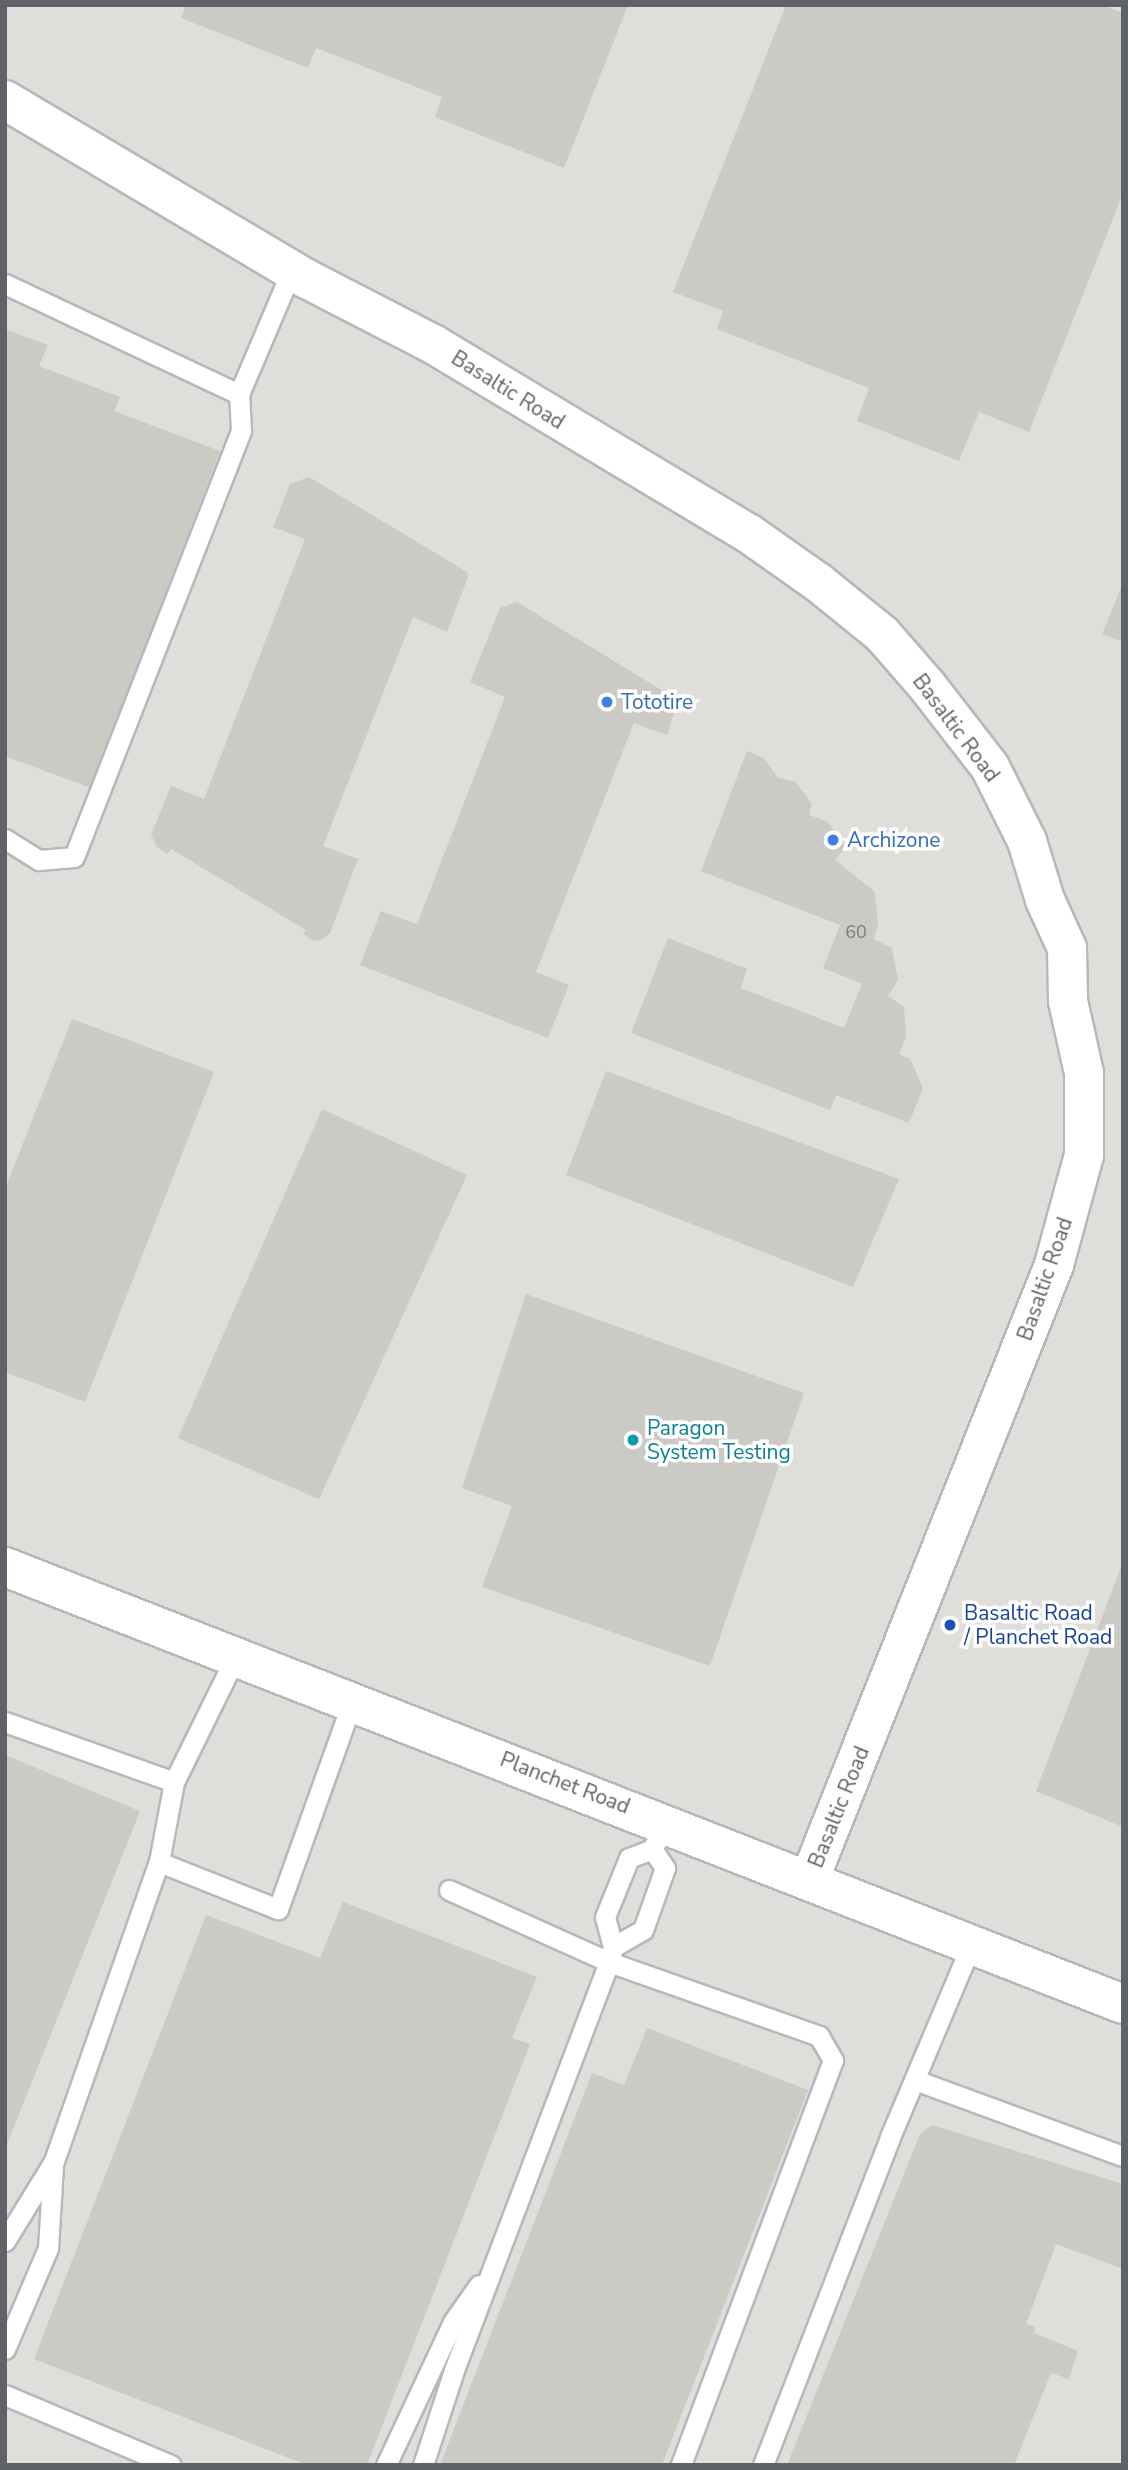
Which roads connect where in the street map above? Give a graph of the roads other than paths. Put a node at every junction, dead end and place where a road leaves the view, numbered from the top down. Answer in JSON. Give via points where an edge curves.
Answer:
{"nodes":[{"id":1,"x":5,"y":100,"type":"edge"},
{"id":2,"x":292,"y":271,"type":"junction"},
{"id":3,"x":5,"y":284,"type":"edge"},
{"id":4,"x":239,"y":394,"type":"junction"},
{"id":5,"x":5,"y":839,"type":"edge"},
{"id":6,"x":5,"y":1567,"type":"edge"},
{"id":7,"x":236,"y":1656,"type":"junction"},
{"id":8,"x":353,"y":1700,"type":"junction"},
{"id":9,"x":5,"y":1721,"type":"edge"},
{"id":10,"x":174,"y":1782,"type":"junction"},
{"id":11,"x":660,"y":1836,"type":"junction"},
{"id":12,"x":159,"y":1862,"type":"junction"},
{"id":13,"x":810,"y":1878,"type":"junction"},
{"id":14,"x":449,"y":1890,"type":"dead end"},
{"id":15,"x":972,"y":1944,"type":"junction"},
{"id":16,"x":611,"y":1954,"type":"junction"},
{"id":17,"x":1123,"y":2004,"type":"edge"},
{"id":18,"x":915,"y":2080,"type":"junction"},
{"id":19,"x":1123,"y":2156,"type":"edge"},
{"id":20,"x":54,"y":2161,"type":"junction"},
{"id":21,"x":5,"y":2241,"type":"edge"},
{"id":22,"x":497,"y":2258,"type":"junction"},
{"id":23,"x":5,"y":2348,"type":"edge"},
{"id":24,"x":5,"y":2395,"type":"edge"},
{"id":25,"x":171,"y":2465,"type":"edge"},
{"id":26,"x":386,"y":2465,"type":"edge"},
{"id":27,"x":423,"y":2465,"type":"edge"},
{"id":28,"x":681,"y":2465,"type":"edge"},
{"id":29,"x":762,"y":2465,"type":"edge"}],
"edges":[{"from":1,"to":2,"type":"street","name":"Basaltic Road"},
{"from":2,"to":4,"type":"lane"},
{"from":2,"to":13,"type":"street","name":"Basaltic Road","via":[[433,344],[748,533],[881,634],[990,766],[1027,841],[1045,900],[1067,947],[1068,1001],[1084,1073],[1084,1155],[1054,1265]]},
{"from":3,"to":4,"type":"lane"},
{"from":4,"to":5,"type":"lane","via":[[242,429],[74,857],[39,860]]},
{"from":6,"to":7,"type":"street","name":"Planchet Road"},
{"from":7,"to":8,"type":"street","name":"Planchet Road"},
{"from":7,"to":10,"type":"lane"},
{"from":8,"to":11,"type":"street","name":"Planchet Road"},
{"from":8,"to":12,"type":"lane","via":[[278,1909]]},
{"from":9,"to":10,"type":"lane"},
{"from":10,"to":12,"type":"lane"},
{"from":11,"to":13,"type":"street","name":"Planchet Road"},
{"from":11,"to":16,"type":"lane","via":[[666,1868],[643,1930]]},
{"from":11,"to":16,"type":"lane","via":[[629,1858],[605,1917]]},
{"from":12,"to":20,"type":"lane"},
{"from":13,"to":15,"type":"street","name":"Planchet Road"},
{"from":14,"to":16,"type":"lane"},
{"from":15,"to":17,"type":"street","name":"Planchet Road"},
{"from":15,"to":18,"type":"lane"},
{"from":16,"to":22,"type":"lane"},
{"from":16,"to":28,"type":"lane","via":[[819,2036],[833,2060]]},
{"from":18,"to":19,"type":"lane"},
{"from":18,"to":29,"type":"lane"},
{"from":20,"to":21,"type":"lane"},
{"from":20,"to":23,"type":"lane","via":[[47,2248]]},
{"from":22,"to":26,"type":"lane","via":[[453,2322]]},
{"from":22,"to":27,"type":"lane"},
{"from":24,"to":25,"type":"lane"}]}
